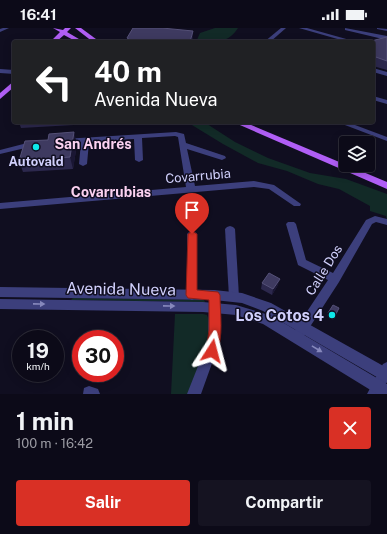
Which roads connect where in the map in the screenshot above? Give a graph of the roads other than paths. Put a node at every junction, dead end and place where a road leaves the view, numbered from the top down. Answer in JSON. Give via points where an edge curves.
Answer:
{"nodes":[{"id":1,"x":7,"y":28,"type":"edge"},
{"id":2,"x":56,"y":28,"type":"edge"},
{"id":3,"x":75,"y":28,"type":"edge"},
{"id":4,"x":78,"y":28,"type":"edge"},
{"id":5,"x":284,"y":28,"type":"edge"},
{"id":6,"x":301,"y":28,"type":"edge"},
{"id":7,"x":379,"y":28,"type":"edge"},
{"id":8,"x":347,"y":29,"type":"dead end"},
{"id":9,"x":387,"y":30,"type":"edge"},
{"id":10,"x":0,"y":31,"type":"edge"},
{"id":11,"x":66,"y":32,"type":"edge"},
{"id":12,"x":92,"y":36,"type":"junction"},
{"id":13,"x":387,"y":39,"type":"edge"},
{"id":14,"x":57,"y":40,"type":"edge"},
{"id":15,"x":58,"y":40,"type":"edge"},
{"id":16,"x":78,"y":40,"type":"edge"},
{"id":17,"x":90,"y":40,"type":"edge"},
{"id":18,"x":95,"y":40,"type":"edge"},
{"id":19,"x":272,"y":40,"type":"edge"},
{"id":20,"x":346,"y":40,"type":"edge"},
{"id":21,"x":380,"y":42,"type":"edge"},
{"id":22,"x":0,"y":71,"type":"edge"},
{"id":23,"x":375,"y":71,"type":"edge"},
{"id":24,"x":12,"y":72,"type":"edge"},
{"id":25,"x":387,"y":74,"type":"edge"},
{"id":26,"x":12,"y":85,"type":"edge"},
{"id":27,"x":0,"y":97,"type":"edge"},
{"id":28,"x":375,"y":99,"type":"edge"},
{"id":29,"x":387,"y":102,"type":"edge"},
{"id":30,"x":242,"y":124,"type":"edge"},
{"id":31,"x":346,"y":124,"type":"edge"},
{"id":32,"x":138,"y":137,"type":"junction"},
{"id":33,"x":387,"y":139,"type":"edge"},
{"id":34,"x":85,"y":140,"type":"junction"},
{"id":35,"x":58,"y":141,"type":"edge"},
{"id":36,"x":44,"y":142,"type":"edge"},
{"id":37,"x":184,"y":146,"type":"junction"},
{"id":38,"x":0,"y":152,"type":"edge"},
{"id":39,"x":222,"y":158,"type":"dead end"},
{"id":40,"x":139,"y":160,"type":"dead end"},
{"id":41,"x":83,"y":164,"type":"dead end"},
{"id":42,"x":387,"y":186,"type":"edge"},
{"id":43,"x":191,"y":189,"type":"junction"},
{"id":44,"x":297,"y":204,"type":"dead end"},
{"id":45,"x":0,"y":206,"type":"edge"},
{"id":46,"x":387,"y":222,"type":"edge"},
{"id":47,"x":290,"y":224,"type":"dead end"},
{"id":48,"x":230,"y":229,"type":"dead end"},
{"id":49,"x":192,"y":234,"type":"dead end"},
{"id":50,"x":335,"y":279,"type":"junction"},
{"id":51,"x":0,"y":292,"type":"edge"},
{"id":52,"x":192,"y":295,"type":"junction"},
{"id":53,"x":234,"y":297,"type":"junction"},
{"id":54,"x":64,"y":299,"type":"junction"},
{"id":55,"x":214,"y":301,"type":"junction"},
{"id":56,"x":0,"y":304,"type":"edge"},
{"id":57,"x":301,"y":332,"type":"junction"},
{"id":58,"x":383,"y":382,"type":"edge"},
{"id":59,"x":194,"y":394,"type":"edge"}],
"edges":[{"from":1,"to":10,"type":"street"},
{"from":2,"to":11,"type":"main road"},
{"from":2,"to":14,"type":"main road"},
{"from":3,"to":11,"type":"main road"},
{"from":4,"to":12,"type":"main road"},
{"from":5,"to":19,"type":"street"},
{"from":6,"to":20,"type":"street"},
{"from":7,"to":9,"type":"street"},
{"from":8,"to":13,"type":"street"},
{"from":11,"to":15,"type":"main road"},
{"from":11,"to":16,"type":"main road"},
{"from":12,"to":17,"type":"main road"},
{"from":12,"to":18,"type":"main road"},
{"from":13,"to":21,"type":"street"},
{"from":22,"to":24,"type":"street"},
{"from":23,"to":25,"type":"street"},
{"from":26,"to":27,"type":"main road"},
{"from":28,"to":29,"type":"street"},
{"from":30,"to":42,"type":"main road"},
{"from":31,"to":33,"type":"street"},
{"from":32,"to":34,"type":"street"},
{"from":32,"to":37,"type":"street","via":[[176,134],[182,136]]},
{"from":32,"to":40,"type":"street"},
{"from":34,"to":35,"type":"street"},
{"from":34,"to":41,"type":"street"},
{"from":36,"to":38,"type":"street"},
{"from":37,"to":39,"type":"street"},
{"from":37,"to":43,"type":"street"},
{"from":43,"to":44,"type":"street","name":"Covarrubia","via":[[263,185],[271,187]]},
{"from":43,"to":45,"type":"street","name":"Covarrubia"},
{"from":46,"to":50,"type":"street","name":"Calle Dos","via":[[375,219],[369,222]]},
{"from":47,"to":50,"type":"street","via":[[302,262]]},
{"from":48,"to":53,"type":"street"},
{"from":49,"to":52,"type":"street"},
{"from":50,"to":57,"type":"street","name":"Calle Dos"},
{"from":51,"to":54,"type":"street","name":"Avenida Nueva"},
{"from":52,"to":54,"type":"street","name":"Avenida Nueva"},
{"from":52,"to":55,"type":"street","name":"Avenida Nueva"},
{"from":53,"to":55,"type":"street","name":"Avenida Nueva"},
{"from":53,"to":57,"type":"street","name":"Avenida Nueva","via":[[267,306]]},
{"from":54,"to":55,"type":"street","name":"Avenida Nueva","one_way":true},
{"from":56,"to":54,"type":"street","name":"Avenida Nueva","one_way":true},
{"from":55,"to":57,"type":"street","name":"Avenida Nueva"},
{"from":55,"to":59,"type":"street","via":[[213,346]]},
{"from":57,"to":58,"type":"street","name":"Avenida Nueva"}]}
